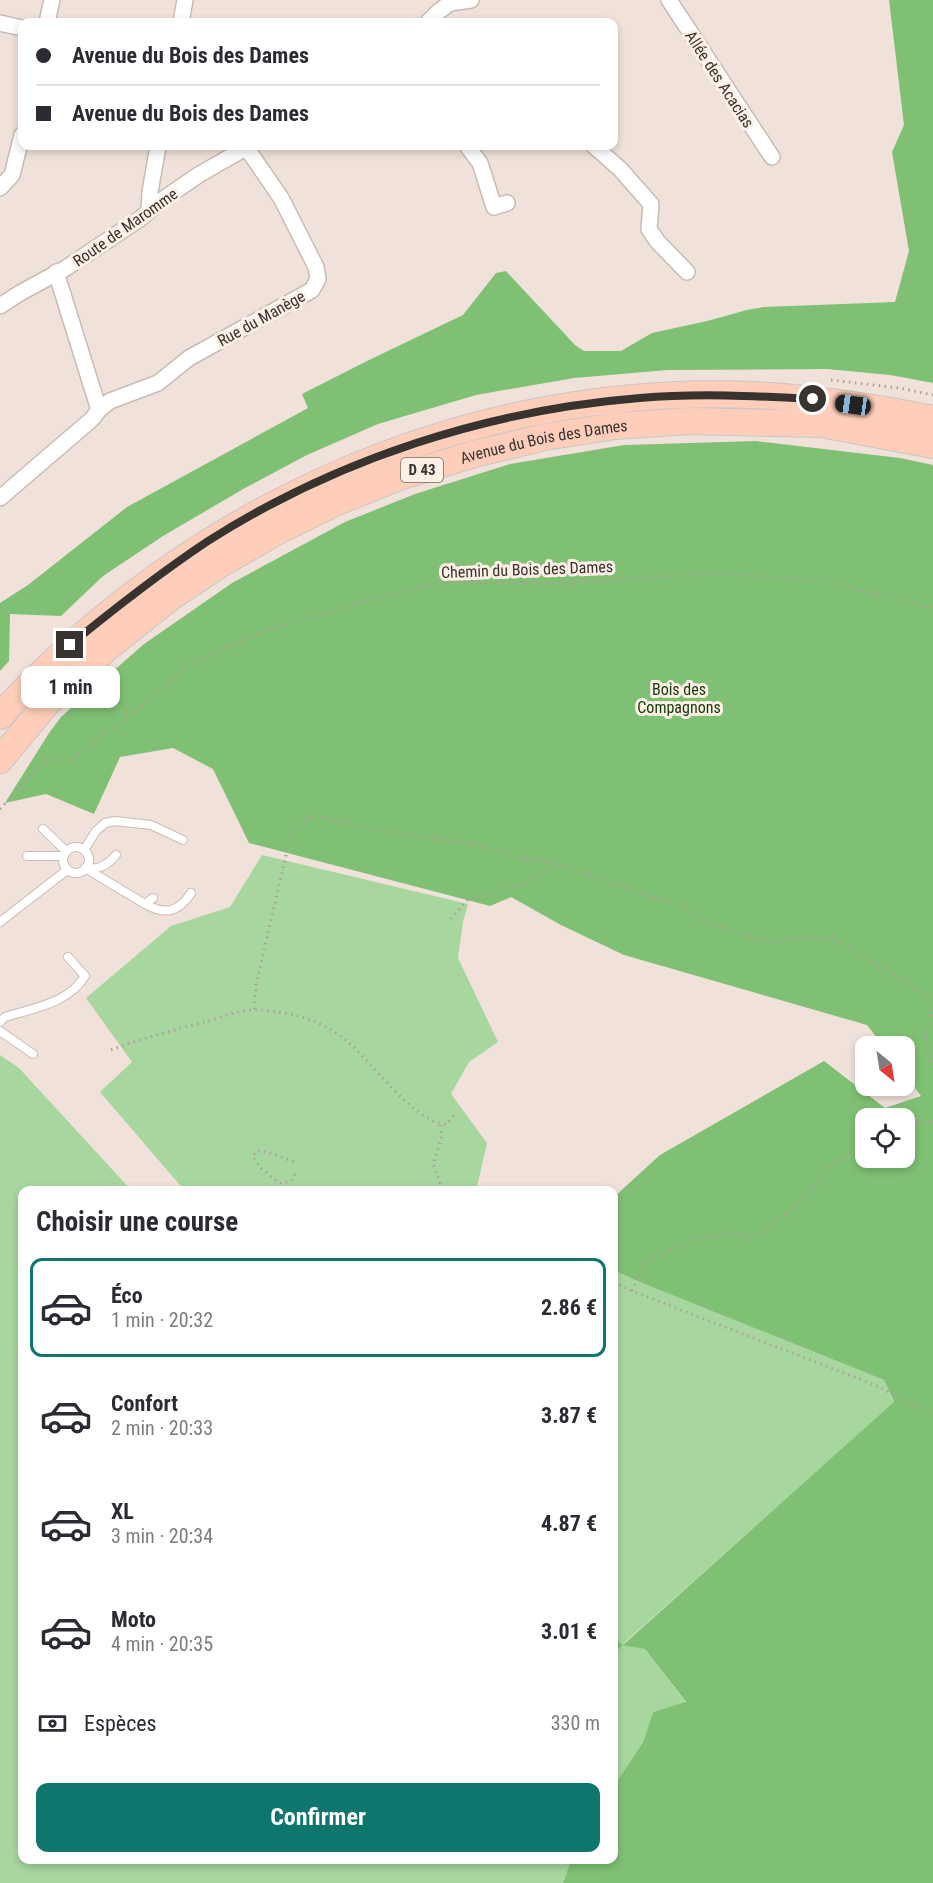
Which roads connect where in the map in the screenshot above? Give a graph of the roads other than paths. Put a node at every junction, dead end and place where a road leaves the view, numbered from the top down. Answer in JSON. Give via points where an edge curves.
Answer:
{"nodes":[{"id":1,"x":52,"y":0,"type":"edge"},
{"id":2,"x":185,"y":0,"type":"edge"},
{"id":3,"x":471,"y":0,"type":"edge"},
{"id":4,"x":669,"y":0,"type":"edge"},
{"id":5,"x":436,"y":5,"type":"edge"},
{"id":6,"x":48,"y":18,"type":"edge"},
{"id":7,"x":182,"y":18,"type":"edge"},
{"id":8,"x":0,"y":23,"type":"edge"},
{"id":9,"x":18,"y":27,"type":"edge"},
{"id":10,"x":18,"y":150,"type":"edge"},
{"id":11,"x":157,"y":150,"type":"edge"},
{"id":12,"x":240,"y":150,"type":"edge"},
{"id":13,"x":250,"y":150,"type":"edge"},
{"id":14,"x":470,"y":150,"type":"edge"},
{"id":15,"x":599,"y":150,"type":"edge"},
{"id":16,"x":772,"y":157,"type":"dead end"},
{"id":17,"x":0,"y":188,"type":"edge"},
{"id":18,"x":507,"y":203,"type":"dead end"},
{"id":19,"x":149,"y":211,"type":"junction"},
{"id":20,"x":56,"y":272,"type":"junction"},
{"id":21,"x":687,"y":272,"type":"dead end"},
{"id":22,"x":0,"y":306,"type":"edge"},
{"id":23,"x":99,"y":410,"type":"junction"},
{"id":24,"x":933,"y":419,"type":"edge"},
{"id":25,"x":933,"y":445,"type":"edge"},
{"id":26,"x":0,"y":498,"type":"edge"},
{"id":27,"x":0,"y":716,"type":"edge"},
{"id":28,"x":0,"y":760,"type":"edge"},
{"id":29,"x":43,"y":830,"type":"dead end"},
{"id":30,"x":183,"y":840,"type":"dead end"},
{"id":31,"x":84,"y":850,"type":"junction"},
{"id":32,"x":65,"y":854,"type":"junction"},
{"id":33,"x":116,"y":855,"type":"dead end"},
{"id":34,"x":27,"y":856,"type":"dead end"},
{"id":35,"x":85,"y":868,"type":"junction"},
{"id":36,"x":67,"y":870,"type":"junction"},
{"id":37,"x":191,"y":893,"type":"dead end"},
{"id":38,"x":153,"y":898,"type":"dead end"},
{"id":39,"x":145,"y":904,"type":"junction"},
{"id":40,"x":0,"y":922,"type":"edge"},
{"id":41,"x":68,"y":957,"type":"dead end"},
{"id":42,"x":0,"y":1022,"type":"edge"},
{"id":43,"x":0,"y":1031,"type":"edge"},
{"id":44,"x":33,"y":1054,"type":"dead end"}],
"edges":[{"from":1,"to":6,"type":"street"},
{"from":2,"to":7,"type":"street"},
{"from":3,"to":5,"type":"street"},
{"from":4,"to":16,"type":"street","name":"Allée des Acacias"},
{"from":8,"to":9,"type":"street"},
{"from":10,"to":17,"type":"street","via":[[12,175]]},
{"from":11,"to":19,"type":"street"},
{"from":12,"to":19,"type":"street","name":"Route de Maromme"},
{"from":13,"to":23,"type":"street","name":"Rue du Manège","via":[[281,198],[316,267],[318,279],[312,290],[189,358],[158,383],[110,401]]},
{"from":14,"to":18,"type":"street","via":[[480,163],[494,207]]},
{"from":15,"to":21,"type":"street","via":[[651,204],[649,229]]},
{"from":19,"to":20,"type":"street","name":"Route de Maromme"},
{"from":20,"to":22,"type":"street","name":"Route de Maromme"},
{"from":20,"to":23,"type":"street"},
{"from":23,"to":26,"type":"street","name":"Rue du Manège"},
{"from":24,"to":27,"type":"highway","name":"Avenue du Bois des Dames","number":"D 43","via":[[813,399],[682,396],[533,412],[423,441],[317,483],[210,541],[70,645]]},
{"from":25,"to":28,"type":"highway","name":"Avenue du Bois des Dames","number":"D 43","via":[[821,424],[678,422],[615,426],[545,437],[474,453],[402,476],[276,532],[171,597],[47,703]]},
{"from":29,"to":32,"type":"lane"},
{"from":30,"to":31,"type":"lane","via":[[151,825],[115,821],[96,831]]},
{"from":31,"to":32,"type":"lane","via":[[73,847]]},
{"from":31,"to":35,"type":"lane","via":[[88,857]]},
{"from":32,"to":34,"type":"lane"},
{"from":32,"to":36,"type":"lane","via":[[63,863]]},
{"from":33,"to":35,"type":"lane","via":[[106,865]]},
{"from":35,"to":36,"type":"lane","via":[[74,873]]},
{"from":35,"to":39,"type":"lane"},
{"from":36,"to":40,"type":"lane"},
{"from":37,"to":39,"type":"lane","via":[[183,903],[163,912]]},
{"from":38,"to":39,"type":"lane"},
{"from":41,"to":42,"type":"lane","via":[[85,976],[81,982],[63,999]]},
{"from":43,"to":44,"type":"lane"}]}
